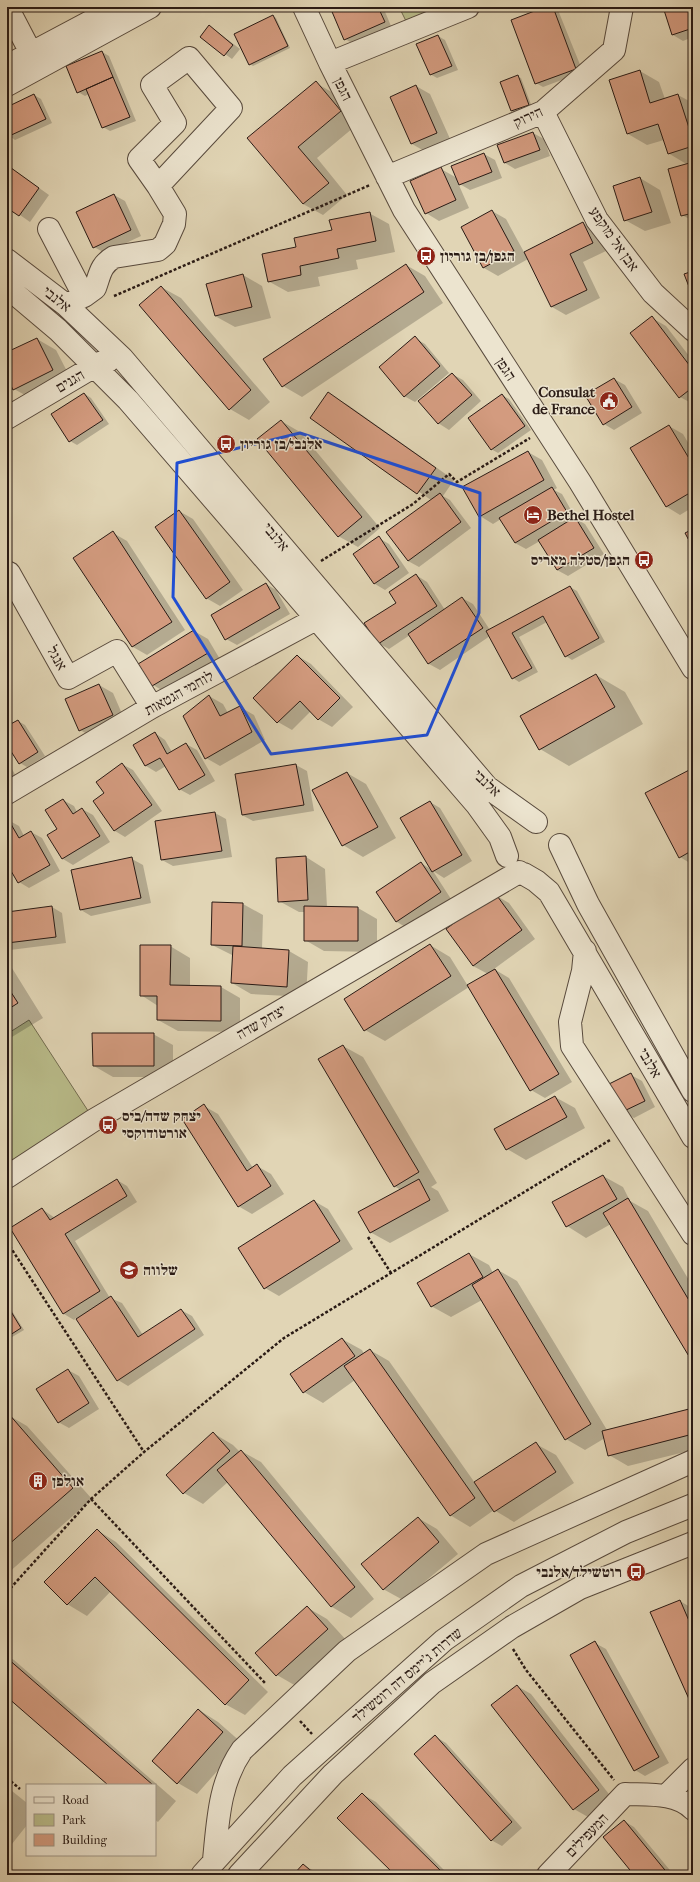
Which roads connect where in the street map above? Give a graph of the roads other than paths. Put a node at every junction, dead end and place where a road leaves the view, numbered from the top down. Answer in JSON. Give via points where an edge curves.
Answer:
{"nodes":[{"id":1,"x":7,"y":7,"type":"edge"},
{"id":2,"x":118,"y":7,"type":"edge"},
{"id":3,"x":150,"y":7,"type":"edge"},
{"id":4,"x":295,"y":7,"type":"edge"},
{"id":5,"x":304,"y":7,"type":"edge"},
{"id":6,"x":468,"y":7,"type":"edge"},
{"id":7,"x":622,"y":7,"type":"edge"},
{"id":8,"x":31,"y":53,"type":"junction"},
{"id":9,"x":330,"y":63,"type":"junction"},
{"id":10,"x":7,"y":66,"type":"edge"},
{"id":11,"x":7,"y":85,"type":"edge"},
{"id":12,"x":543,"y":112,"type":"junction"},
{"id":13,"x":386,"y":177,"type":"junction"},
{"id":14,"x":158,"y":186,"type":"junction"},
{"id":15,"x":49,"y":229,"type":"dead end"},
{"id":16,"x":7,"y":260,"type":"edge"},
{"id":17,"x":7,"y":287,"type":"edge"},
{"id":18,"x":25,"y":301,"type":"junction"},
{"id":19,"x":75,"y":301,"type":"junction"},
{"id":20,"x":693,"y":330,"type":"edge"},
{"id":21,"x":96,"y":366,"type":"junction"},
{"id":22,"x":136,"y":373,"type":"junction"},
{"id":23,"x":7,"y":418,"type":"edge"},
{"id":24,"x":8,"y":574,"type":"edge"},
{"id":25,"x":316,"y":619,"type":"junction"},
{"id":26,"x":356,"y":632,"type":"junction"},
{"id":27,"x":693,"y":668,"type":"edge"},
{"id":28,"x":152,"y":708,"type":"junction"},
{"id":29,"x":7,"y":793,"type":"edge"},
{"id":30,"x":536,"y":822,"type":"junction"},
{"id":31,"x":560,"y":845,"type":"junction"},
{"id":32,"x":517,"y":867,"type":"junction"},
{"id":33,"x":585,"y":951,"type":"junction"},
{"id":34,"x":693,"y":1091,"type":"edge"},
{"id":35,"x":693,"y":1137,"type":"edge"},
{"id":36,"x":7,"y":1177,"type":"edge"},
{"id":37,"x":693,"y":1234,"type":"edge"},
{"id":38,"x":693,"y":1461,"type":"edge"},
{"id":39,"x":693,"y":1505,"type":"edge"},
{"id":40,"x":693,"y":1543,"type":"edge"},
{"id":41,"x":693,"y":1769,"type":"edge"},
{"id":42,"x":667,"y":1795,"type":"junction"},
{"id":43,"x":693,"y":1809,"type":"edge"},
{"id":44,"x":208,"y":1867,"type":"edge"},
{"id":45,"x":239,"y":1875,"type":"edge"},
{"id":46,"x":548,"y":1875,"type":"edge"}],
"edges":[{"from":1,"to":8,"type":"street"},
{"from":2,"to":8,"type":"street"},
{"from":3,"to":11,"type":"street"},
{"from":4,"to":9,"type":"street","name":"הגפן"},
{"from":5,"to":9,"type":"street","name":"הגפן"},
{"from":6,"to":9,"type":"street","name":"הגפן"},
{"from":7,"to":12,"type":"street","name":"הירוק","via":[[614,50]]},
{"from":8,"to":10,"type":"street"},
{"from":9,"to":13,"type":"street","name":"הגפן"},
{"from":12,"to":13,"type":"street","name":"הירוק"},
{"from":12,"to":20,"type":"street","name":"אבן אל מוקפע","via":[[597,220],[653,293]]},
{"from":13,"to":27,"type":"street","name":"הגפן","via":[[422,239],[580,482]]},
{"from":14,"to":14,"type":"street","via":[[231,108],[189,58],[152,85],[175,123],[139,158]]},
{"from":14,"to":19,"type":"street","via":[[175,214],[166,244],[158,250],[108,260],[98,274],[95,288]]},
{"from":15,"to":19,"type":"street"},
{"from":16,"to":19,"type":"street","name":"אלנבי"},
{"from":17,"to":18,"type":"street","name":"אלנבי"},
{"from":18,"to":19,"type":"street","via":[[53,309]]},
{"from":18,"to":21,"type":"street","name":"אלנבי"},
{"from":19,"to":22,"type":"street","name":"אלנבי"},
{"from":21,"to":22,"type":"street","name":"הגנים","via":[[111,361],[125,365]]},
{"from":21,"to":23,"type":"street","name":"הגנים"},
{"from":21,"to":25,"type":"street","name":"אלנבי"},
{"from":22,"to":26,"type":"street","name":"אלנבי"},
{"from":24,"to":28,"type":"street","name":"אנגל","via":[[68,678],[117,651]]},
{"from":25,"to":26,"type":"street","via":[[340,622]]},
{"from":25,"to":28,"type":"street","name":"לוחמי הגטאות"},
{"from":25,"to":32,"type":"street","name":"אלנבי","via":[[477,805]]},
{"from":26,"to":30,"type":"street","name":"אלנבי","via":[[487,787]]},
{"from":28,"to":29,"type":"street","name":"לוחמי הגטאות"},
{"from":30,"to":31,"type":"street","name":"אלנבי","via":[[552,830]]},
{"from":30,"to":32,"type":"street","via":[[519,826],[512,832],[506,844]]},
{"from":31,"to":32,"type":"street","via":[[560,854],[552,869],[537,876]]},
{"from":31,"to":34,"type":"street","name":"אלנבי","via":[[588,904]]},
{"from":32,"to":33,"type":"street","name":"אלנבי","via":[[549,892]]},
{"from":32,"to":36,"type":"street","name":"יצחק שדה","via":[[100,1116]]},
{"from":33,"to":35,"type":"street","name":"אלנבי"},
{"from":33,"to":37,"type":"street","via":[[583,971],[570,1022],[572,1046]]},
{"from":38,"to":44,"type":"street","via":[[486,1554],[347,1651],[242,1750],[234,1762],[221,1797]]},
{"from":39,"to":44,"type":"street","name":"שדרות ג'יימס דה רוטשילד","via":[[626,1532],[521,1586],[444,1640],[292,1776]]},
{"from":40,"to":45,"type":"street","name":"שדרות ג'יימס דה רוטשילד","via":[[580,1588],[512,1626],[432,1683],[333,1774]]},
{"from":41,"to":42,"type":"street"},
{"from":42,"to":43,"type":"street","via":[[688,1804]]},
{"from":42,"to":46,"type":"street","name":"המעפילים","via":[[625,1794]]}]}
